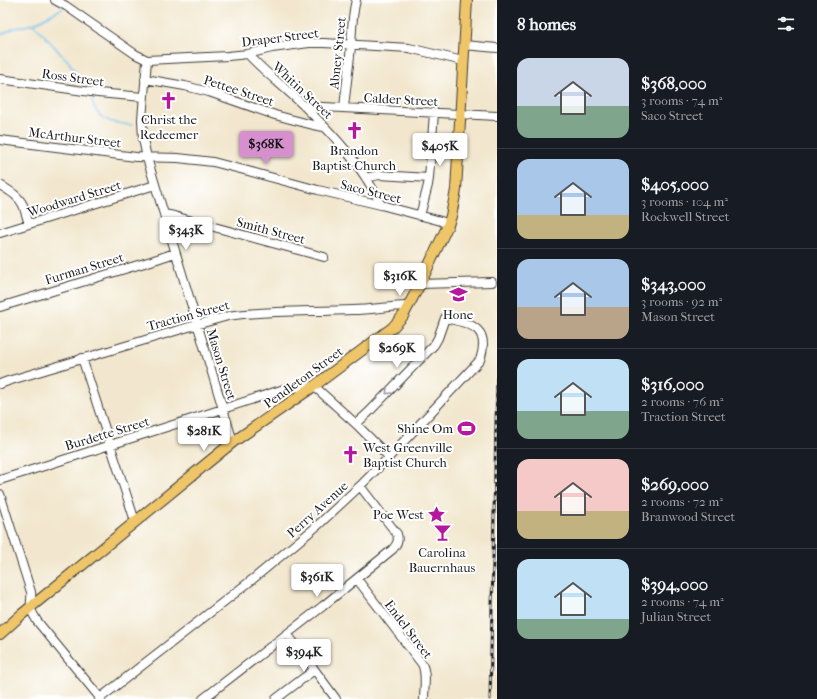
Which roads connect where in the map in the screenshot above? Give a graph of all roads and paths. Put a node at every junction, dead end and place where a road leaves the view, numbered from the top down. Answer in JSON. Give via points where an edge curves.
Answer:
{"nodes":[{"id":1,"x":56,"y":0,"type":"edge"},
{"id":2,"x":356,"y":0,"type":"edge"},
{"id":3,"x":467,"y":0,"type":"edge"},
{"id":4,"x":351,"y":45,"type":"junction"},
{"id":5,"x":464,"y":45,"type":"junction"},
{"id":6,"x":497,"y":48,"type":"edge"},
{"id":7,"x":248,"y":54,"type":"junction"},
{"id":8,"x":147,"y":60,"type":"junction"},
{"id":9,"x":463,"y":61,"type":"junction"},
{"id":10,"x":0,"y":79,"type":"edge"},
{"id":11,"x":145,"y":80,"type":"junction"},
{"id":12,"x":143,"y":97,"type":"junction"},
{"id":13,"x":304,"y":106,"type":"junction"},
{"id":14,"x":344,"y":108,"type":"junction"},
{"id":15,"x":434,"y":113,"type":"junction"},
{"id":16,"x":460,"y":115,"type":"junction"},
{"id":17,"x":497,"y":116,"type":"edge"},
{"id":18,"x":324,"y":127,"type":"junction"},
{"id":19,"x":0,"y":140,"type":"edge"},
{"id":20,"x":147,"y":158,"type":"junction"},
{"id":21,"x":366,"y":178,"type":"junction"},
{"id":22,"x":429,"y":178,"type":"junction"},
{"id":23,"x":0,"y":185,"type":"edge"},
{"id":24,"x":155,"y":185,"type":"junction"},
{"id":25,"x":381,"y":205,"type":"junction"},
{"id":26,"x":164,"y":214,"type":"junction"},
{"id":27,"x":420,"y":216,"type":"junction"},
{"id":28,"x":29,"y":224,"type":"junction"},
{"id":29,"x":448,"y":225,"type":"junction"},
{"id":30,"x":0,"y":233,"type":"edge"},
{"id":31,"x":176,"y":253,"type":"junction"},
{"id":32,"x":324,"y":257,"type":"dead end"},
{"id":33,"x":492,"y":282,"type":"dead end"},
{"id":34,"x":420,"y":284,"type":"junction"},
{"id":35,"x":408,"y":306,"type":"junction"},
{"id":36,"x":0,"y":307,"type":"edge"},
{"id":37,"x":389,"y":308,"type":"junction"},
{"id":38,"x":398,"y":322,"type":"junction"},
{"id":39,"x":198,"y":324,"type":"junction"},
{"id":40,"x":82,"y":358,"type":"junction"},
{"id":41,"x":0,"y":384,"type":"edge"},
{"id":42,"x":314,"y":386,"type":"junction"},
{"id":43,"x":223,"y":409,"type":"junction"},
{"id":44,"x":356,"y":424,"type":"junction"},
{"id":45,"x":233,"y":442,"type":"junction"},
{"id":46,"x":110,"y":445,"type":"junction"},
{"id":47,"x":389,"y":457,"type":"junction"},
{"id":48,"x":0,"y":480,"type":"edge"},
{"id":49,"x":360,"y":486,"type":"junction"},
{"id":50,"x":0,"y":494,"type":"edge"},
{"id":51,"x":135,"y":521,"type":"junction"},
{"id":52,"x":357,"y":579,"type":"junction"},
{"id":53,"x":31,"y":607,"type":"junction"},
{"id":54,"x":0,"y":634,"type":"edge"},
{"id":55,"x":287,"y":634,"type":"junction"},
{"id":56,"x":314,"y":670,"type":"junction"},
{"id":57,"x":100,"y":699,"type":"edge"},
{"id":58,"x":203,"y":699,"type":"edge"},
{"id":59,"x":276,"y":699,"type":"edge"},
{"id":60,"x":336,"y":699,"type":"edge"},
{"id":61,"x":424,"y":699,"type":"edge"}],
"edges":[{"from":1,"to":8,"type":"street"},
{"from":2,"to":4,"type":"street","name":"Abney Street"},
{"from":3,"to":5,"type":"main road","name":"Pendleton Street"},
{"from":4,"to":7,"type":"street","name":"Draper Street","via":[[309,43]]},
{"from":4,"to":9,"type":"street","name":"Draper Street","via":[[409,48]]},
{"from":4,"to":14,"type":"street","name":"Abney Street"},
{"from":5,"to":6,"type":"street"},
{"from":5,"to":9,"type":"main road","name":"Pendleton Street"},
{"from":7,"to":8,"type":"street","name":"Draper Street"},
{"from":7,"to":13,"type":"street","name":"Whitin Street"},
{"from":8,"to":11,"type":"street","name":"Mason Street"},
{"from":9,"to":16,"type":"main road","name":"Pendleton Street"},
{"from":10,"to":12,"type":"street","name":"Ross Street"},
{"from":11,"to":12,"type":"street","name":"Mason Street"},
{"from":11,"to":18,"type":"street","name":"Pettee Street","via":[[209,92],[274,114]]},
{"from":12,"to":20,"type":"street","name":"Mason Street","via":[[142,129]]},
{"from":13,"to":14,"type":"street","name":"Calder Street"},
{"from":13,"to":18,"type":"street","name":"Whitin Street"},
{"from":14,"to":15,"type":"street","name":"Calder Street"},
{"from":15,"to":16,"type":"street","name":"Calder Street"},
{"from":15,"to":22,"type":"street"},
{"from":16,"to":17,"type":"street","name":"Calder Street"},
{"from":16,"to":29,"type":"main road","name":"Pendleton Street","via":[[456,190]]},
{"from":18,"to":21,"type":"street","name":"Whitin Street","via":[[348,151]]},
{"from":19,"to":20,"type":"street","name":"McArthur Street"},
{"from":20,"to":24,"type":"street","name":"Mason Street"},
{"from":20,"to":25,"type":"street","name":"Saco Street","via":[[213,162]]},
{"from":21,"to":22,"type":"street","via":[[379,175]]},
{"from":21,"to":25,"type":"street","name":"Whitin Street"},
{"from":22,"to":27,"type":"street"},
{"from":23,"to":28,"type":"street","via":[[18,198],[24,207]]},
{"from":24,"to":26,"type":"street","name":"Mason Street"},
{"from":24,"to":28,"type":"street","name":"Woodward Street"},
{"from":25,"to":27,"type":"street","name":"Saco Street"},
{"from":26,"to":31,"type":"street","name":"Mason Street"},
{"from":26,"to":32,"type":"street","name":"Smith Street"},
{"from":27,"to":29,"type":"street","name":"Saco Street"},
{"from":28,"to":30,"type":"street","name":"Woodward Street"},
{"from":29,"to":34,"type":"main road","name":"Pendleton Street"},
{"from":31,"to":36,"type":"street","name":"Furman Street"},
{"from":31,"to":39,"type":"street","name":"Mason Street"},
{"from":33,"to":34,"type":"street"},
{"from":34,"to":35,"type":"main road","name":"Pendleton Street"},
{"from":35,"to":37,"type":"street","name":"Traction Street"},
{"from":35,"to":38,"type":"main road","name":"Pendleton Street"},
{"from":37,"to":38,"type":"street"},
{"from":37,"to":39,"type":"street","name":"Traction Street","via":[[246,313]]},
{"from":38,"to":42,"type":"main road","name":"Pendleton Street"},
{"from":39,"to":40,"type":"street","name":"Traction Street"},
{"from":39,"to":43,"type":"street","name":"Mason Street"},
{"from":40,"to":41,"type":"street","name":"Traction Street"},
{"from":40,"to":46,"type":"street"},
{"from":42,"to":43,"type":"street","name":"Burdette Street","via":[[287,388]]},
{"from":42,"to":44,"type":"street"},
{"from":42,"to":45,"type":"main road","name":"Pendleton Street"},
{"from":43,"to":45,"type":"street","name":"Mason Street"},
{"from":43,"to":46,"type":"street","name":"Burdette Street"},
{"from":44,"to":47,"type":"street"},
{"from":47,"to":44,"type":"street","name":"Perry Avenue","one_way":true,"via":[[480,360],[484,345],[480,332],[474,326],[445,318],[434,345]]},
{"from":45,"to":51,"type":"main road","name":"Pendleton Street"},
{"from":46,"to":48,"type":"street","name":"Burdette Street"},
{"from":46,"to":51,"type":"street"},
{"from":47,"to":49,"type":"street","name":"Perry Avenue"},
{"from":49,"to":52,"type":"street","via":[[398,538],[393,549]]},
{"from":49,"to":57,"type":"street","name":"Perry Avenue","via":[[264,570]]},
{"from":50,"to":53,"type":"street","via":[[31,592]]},
{"from":51,"to":53,"type":"main road","name":"Pendleton Street"},
{"from":52,"to":55,"type":"street"},
{"from":52,"to":61,"type":"street","name":"Endel Street","via":[[422,664],[425,672]]},
{"from":53,"to":54,"type":"main road","name":"Pendleton Street"},
{"from":53,"to":57,"type":"street","via":[[37,621]]},
{"from":55,"to":56,"type":"street"},
{"from":55,"to":58,"type":"street"},
{"from":56,"to":59,"type":"street"},
{"from":56,"to":60,"type":"street"}]}
